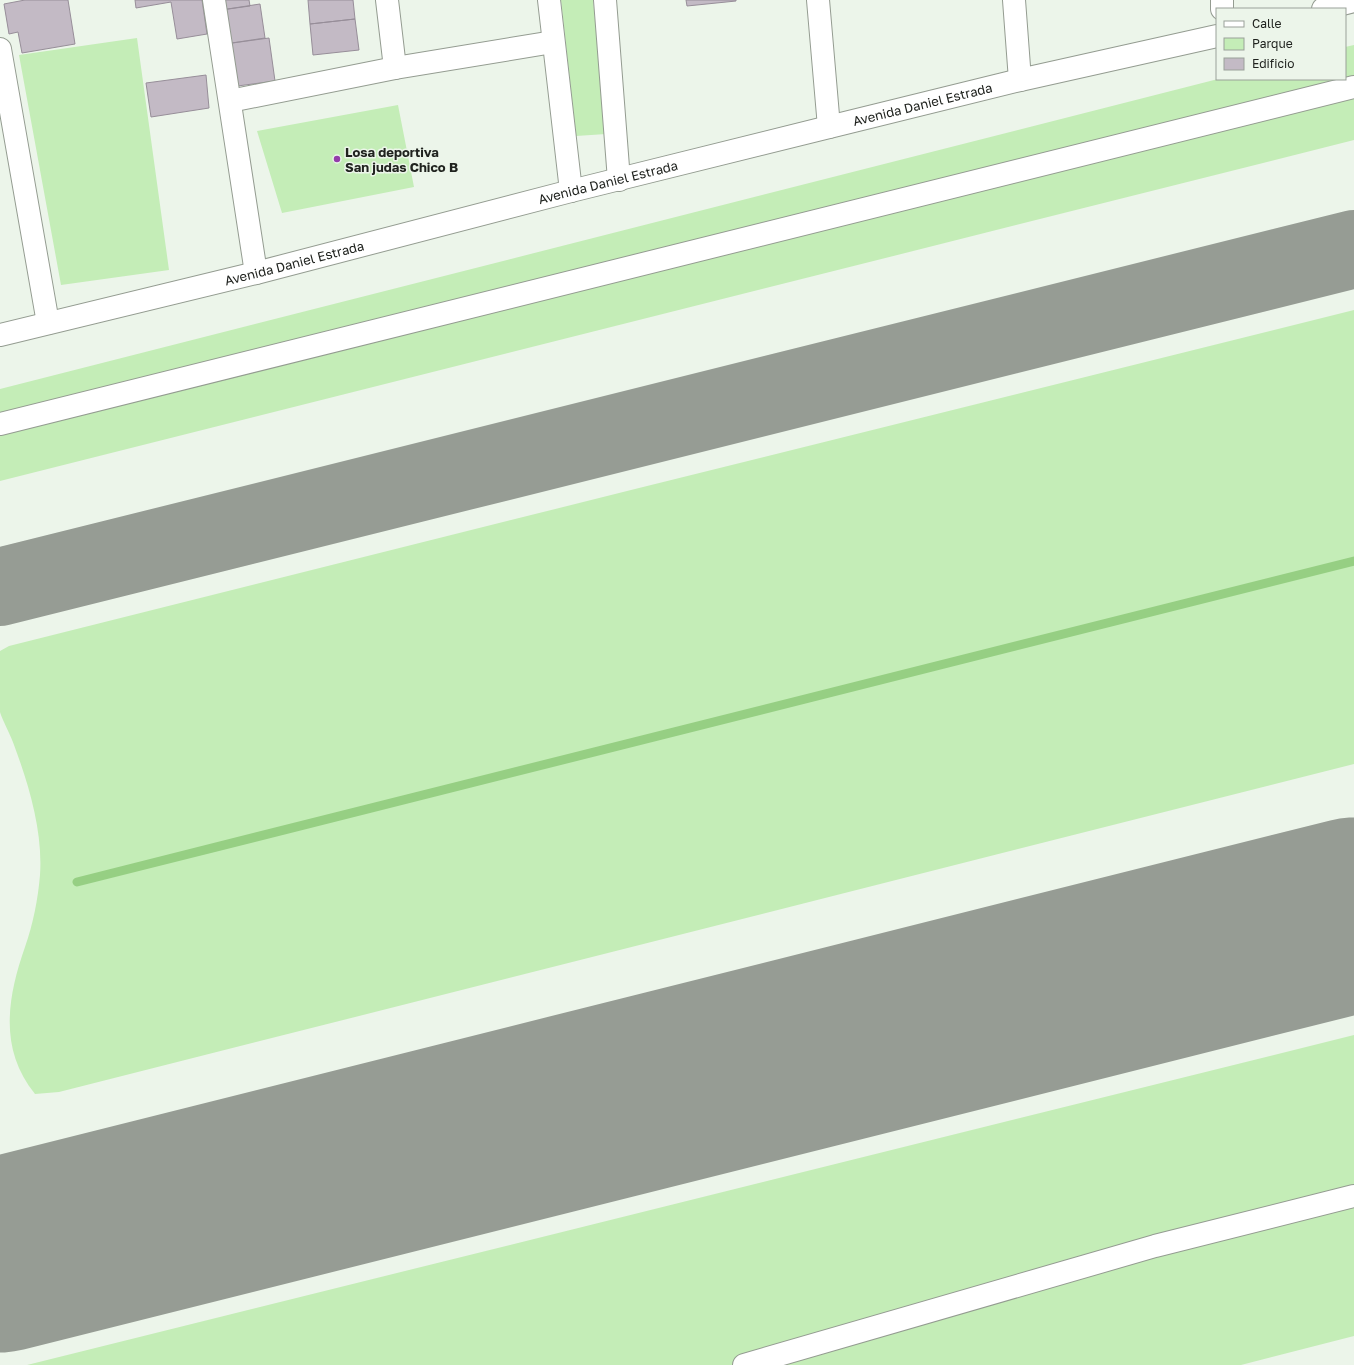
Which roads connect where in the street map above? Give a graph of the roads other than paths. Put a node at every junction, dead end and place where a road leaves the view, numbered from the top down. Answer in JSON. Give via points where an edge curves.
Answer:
{"nodes":[{"id":1,"x":214,"y":0,"type":"edge"},
{"id":2,"x":387,"y":0,"type":"edge"},
{"id":3,"x":549,"y":0,"type":"edge"},
{"id":4,"x":605,"y":0,"type":"edge"},
{"id":5,"x":818,"y":0,"type":"edge"},
{"id":6,"x":1014,"y":0,"type":"edge"},
{"id":7,"x":1354,"y":1,"type":"edge"},
{"id":8,"x":1327,"y":8,"type":"edge"},
{"id":9,"x":1216,"y":36,"type":"edge"},
{"id":10,"x":554,"y":42,"type":"junction"},
{"id":11,"x":0,"y":49,"type":"edge"},
{"id":12,"x":394,"y":68,"type":"junction"},
{"id":13,"x":1020,"y":80,"type":"junction"},
{"id":14,"x":1354,"y":87,"type":"edge"},
{"id":15,"x":230,"y":101,"type":"junction"},
{"id":16,"x":829,"y":127,"type":"junction"},
{"id":17,"x":8,"y":146,"type":"edge"},
{"id":18,"x":619,"y":180,"type":"junction"},
{"id":19,"x":571,"y":191,"type":"junction"},
{"id":20,"x":256,"y":273,"type":"junction"},
{"id":21,"x":48,"y":323,"type":"junction"},
{"id":22,"x":0,"y":335,"type":"edge"},
{"id":23,"x":0,"y":424,"type":"edge"},
{"id":24,"x":1354,"y":1196,"type":"edge"},
{"id":25,"x":744,"y":1365,"type":"edge"}],
"edges":[{"from":1,"to":15,"type":"street"},
{"from":2,"to":12,"type":"street"},
{"from":3,"to":10,"type":"street"},
{"from":4,"to":18,"type":"street"},
{"from":5,"to":16,"type":"street"},
{"from":6,"to":13,"type":"street"},
{"from":7,"to":8,"type":"street"},
{"from":9,"to":13,"type":"street","name":"Avenida Daniel Estrada"},
{"from":10,"to":12,"type":"street"},
{"from":10,"to":19,"type":"street"},
{"from":11,"to":17,"type":"street"},
{"from":12,"to":15,"type":"street"},
{"from":13,"to":16,"type":"street","name":"Avenida Daniel Estrada"},
{"from":14,"to":23,"type":"street"},
{"from":15,"to":20,"type":"street"},
{"from":16,"to":18,"type":"street","name":"Avenida Daniel Estrada"},
{"from":17,"to":21,"type":"street"},
{"from":18,"to":19,"type":"street","name":"Avenida Daniel Estrada"},
{"from":19,"to":20,"type":"street","name":"Avenida Daniel Estrada"},
{"from":20,"to":21,"type":"street","name":"Avenida Daniel Estrada"},
{"from":21,"to":22,"type":"street","name":"Avenida Daniel Estrada"},
{"from":24,"to":25,"type":"street","via":[[1155,1246]]}]}
